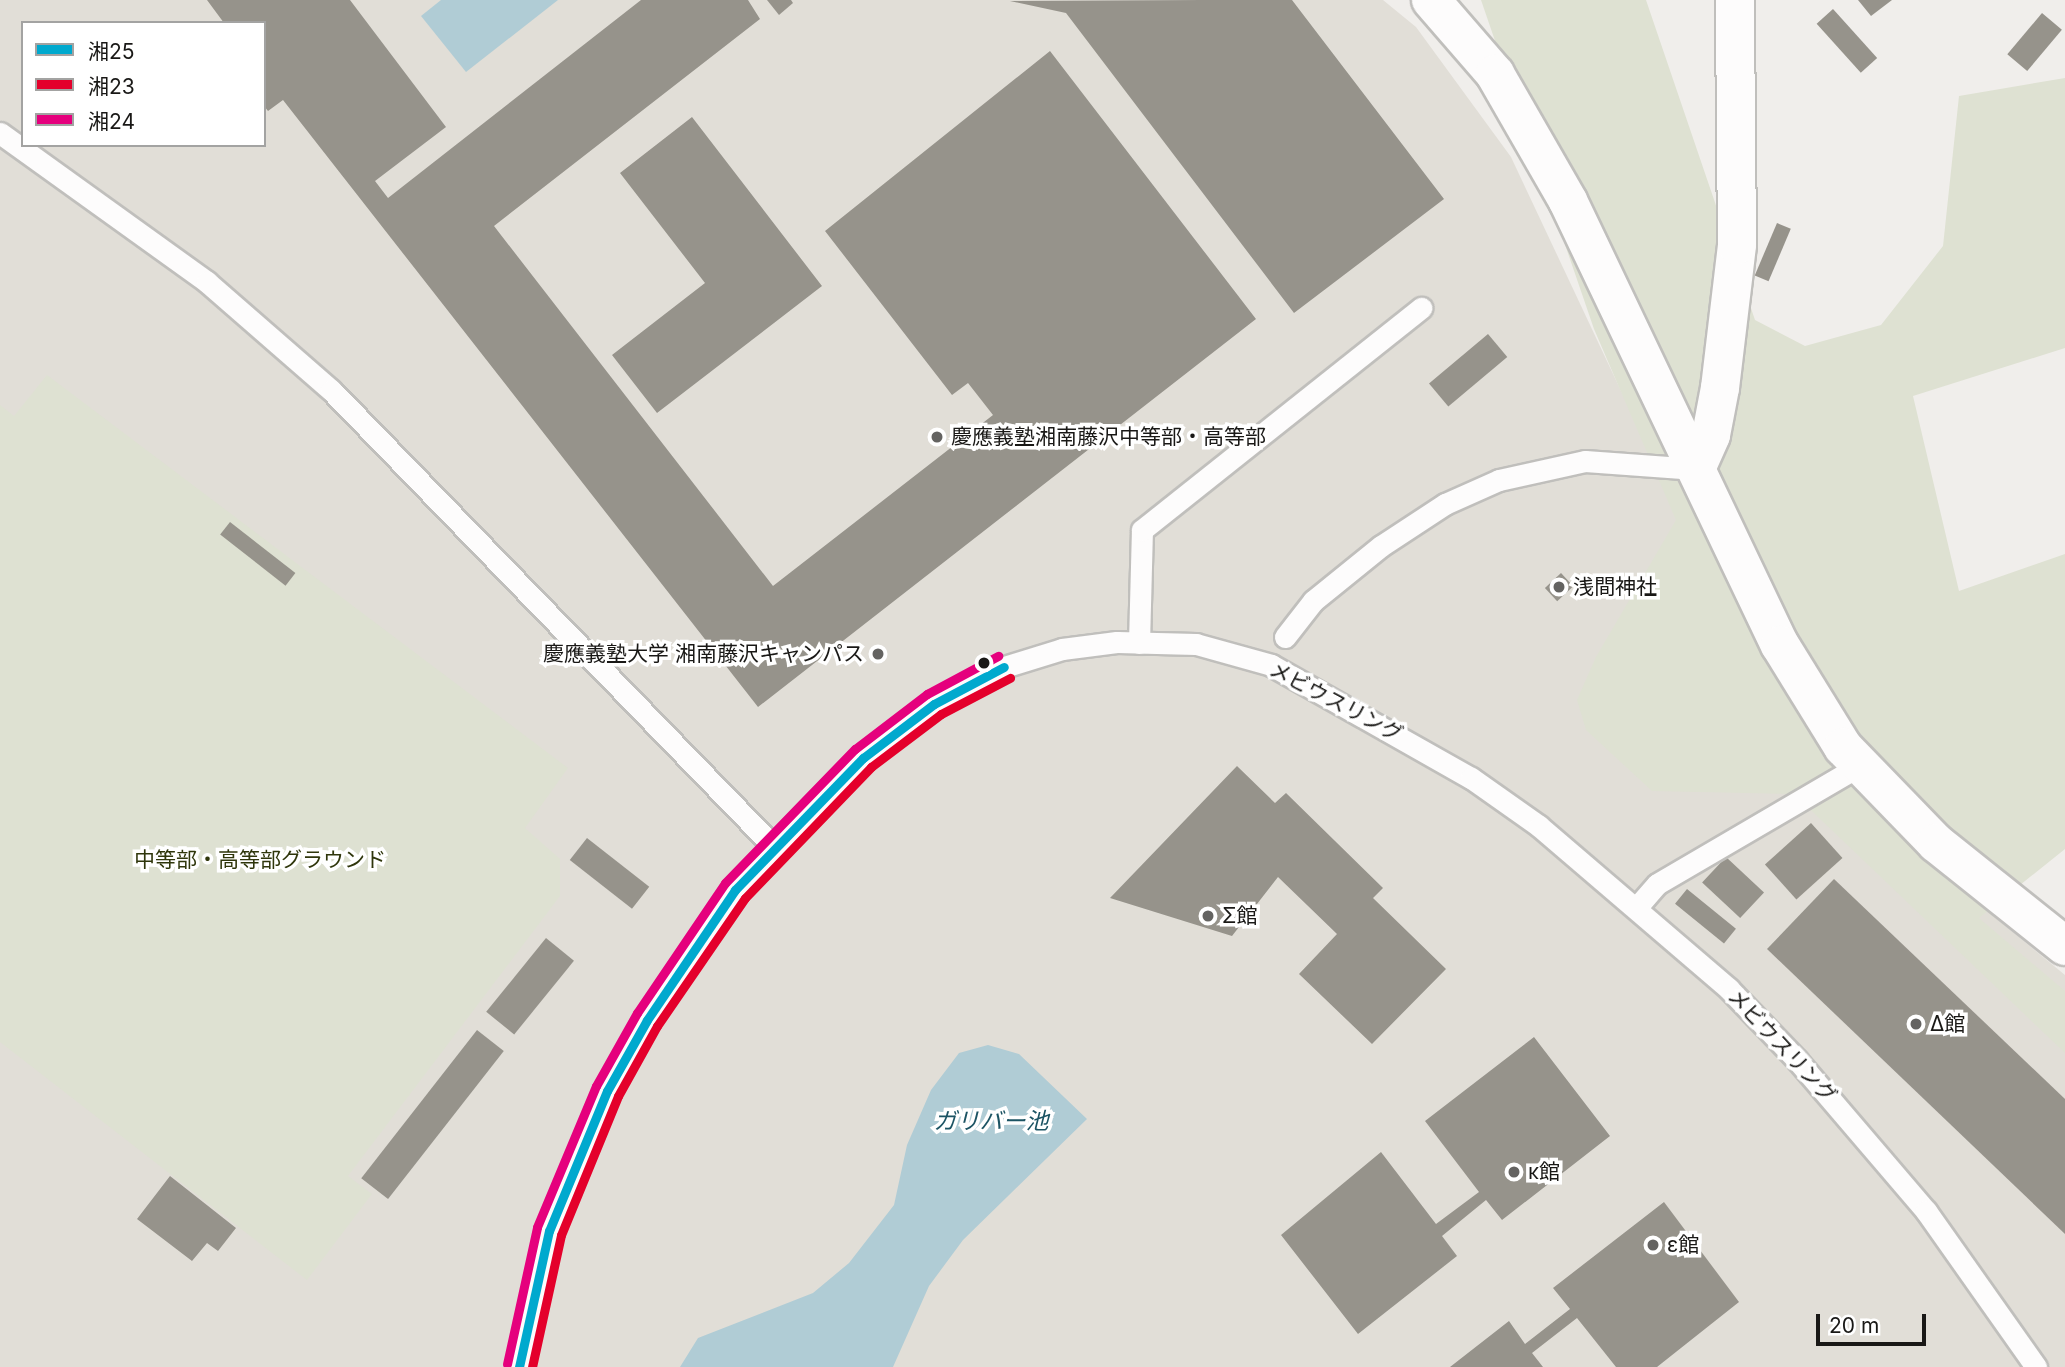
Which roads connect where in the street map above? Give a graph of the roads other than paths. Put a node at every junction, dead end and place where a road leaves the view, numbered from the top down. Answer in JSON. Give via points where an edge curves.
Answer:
{"nodes":[{"id":1,"x":1431,"y":0,"type":"edge"},
{"id":2,"x":1735,"y":0,"type":"edge"},
{"id":3,"x":0,"y":132,"type":"edge"},
{"id":4,"x":1421,"y":308,"type":"dead end"},
{"id":5,"x":1696,"y":469,"type":"junction"},
{"id":6,"x":1285,"y":637,"type":"dead end"},
{"id":7,"x":1139,"y":643,"type":"junction"},
{"id":8,"x":1862,"y":764,"type":"junction"},
{"id":9,"x":774,"y":847,"type":"junction"},
{"id":10,"x":1637,"y":907,"type":"junction"},
{"id":11,"x":2065,"y":946,"type":"edge"},
{"id":12,"x":519,"y":1367,"type":"edge"},
{"id":13,"x":2036,"y":1367,"type":"edge"}],
"edges":[{"from":1,"to":5,"type":"street","via":[[1495,74],[1568,201]]},
{"from":2,"to":5,"type":"street","via":[[1737,245],[1720,388],[1711,435]]},
{"from":3,"to":9,"type":"lane","via":[[207,282],[331,390]]},
{"from":4,"to":7,"type":"lane","via":[[1142,530]]},
{"from":5,"to":6,"type":"lane","via":[[1585,461],[1499,480],[1445,504],[1381,545],[1313,601]]},
{"from":5,"to":8,"type":"street","via":[[1780,645],[1843,747]]},
{"from":7,"to":9,"type":"lane","name":"メビウスリング","via":[[1062,649],[1004,667],[934,704],[863,758]]},
{"from":7,"to":10,"type":"lane","name":"メビウスリング","via":[[1196,644],[1271,665],[1329,694],[1471,778]]},
{"from":8,"to":10,"type":"lane","via":[[1657,884]]},
{"from":8,"to":11,"type":"street","via":[[1936,844]]},
{"from":9,"to":12,"type":"lane","name":"メビウスリング","via":[[735,890],[647,1020],[607,1091],[549,1231]]},
{"from":10,"to":13,"type":"lane","name":"メビウスリング","via":[[1729,989],[1832,1100],[1926,1211]]}]}
